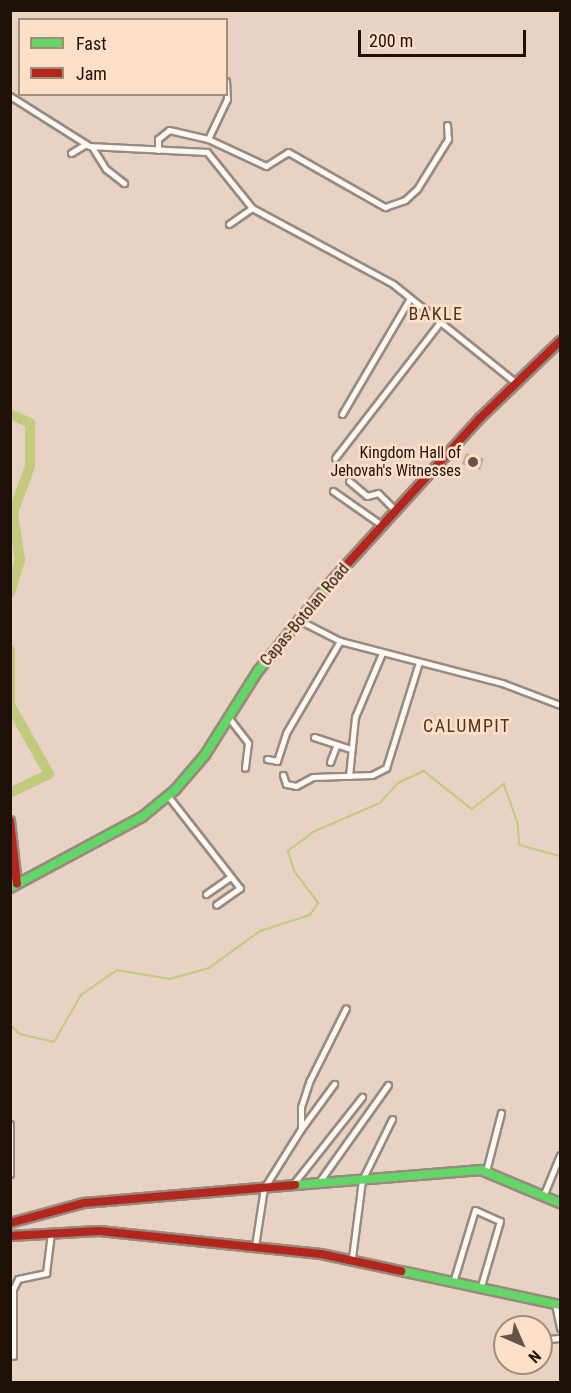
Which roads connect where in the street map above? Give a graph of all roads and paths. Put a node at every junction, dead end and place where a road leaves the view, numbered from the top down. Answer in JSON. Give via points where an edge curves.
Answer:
{"nodes":[{"id":1,"x":10,"y":96,"type":"edge"},
{"id":2,"x":227,"y":96,"type":"edge"},
{"id":3,"x":447,"y":124,"type":"dead end"},
{"id":4,"x":208,"y":139,"type":"junction"},
{"id":5,"x":89,"y":146,"type":"junction"},
{"id":6,"x":158,"y":150,"type":"junction"},
{"id":7,"x":71,"y":153,"type":"dead end"},
{"id":8,"x":124,"y":183,"type":"dead end"},
{"id":9,"x":252,"y":208,"type":"junction"},
{"id":10,"x":229,"y":224,"type":"dead end"},
{"id":11,"x":410,"y":298,"type":"junction"},
{"id":12,"x":440,"y":322,"type":"junction"},
{"id":13,"x":561,"y":341,"type":"edge"},
{"id":14,"x":515,"y":382,"type":"junction"},
{"id":15,"x":342,"y":414,"type":"dead end"},
{"id":16,"x":335,"y":458,"type":"dead end"},
{"id":17,"x":349,"y":481,"type":"dead end"},
{"id":18,"x":333,"y":491,"type":"dead end"},
{"id":19,"x":396,"y":511,"type":"junction"},
{"id":20,"x":383,"y":526,"type":"junction"},
{"id":21,"x":297,"y":619,"type":"junction"},
{"id":22,"x":340,"y":641,"type":"junction"},
{"id":23,"x":382,"y":653,"type":"junction"},
{"id":24,"x":418,"y":664,"type":"junction"},
{"id":25,"x":561,"y":705,"type":"edge"},
{"id":26,"x":228,"y":717,"type":"junction"},
{"id":27,"x":314,"y":737,"type":"dead end"},
{"id":28,"x":336,"y":746,"type":"junction"},
{"id":29,"x":351,"y":749,"type":"junction"},
{"id":30,"x":267,"y":759,"type":"dead end"},
{"id":31,"x":330,"y":762,"type":"dead end"},
{"id":32,"x":245,"y":768,"type":"dead end"},
{"id":33,"x":283,"y":775,"type":"dead end"},
{"id":34,"x":349,"y":776,"type":"junction"},
{"id":35,"x":168,"y":796,"type":"junction"},
{"id":36,"x":10,"y":821,"type":"edge"},
{"id":37,"x":230,"y":877,"type":"junction"},
{"id":38,"x":14,"y":886,"type":"edge"},
{"id":39,"x":206,"y":894,"type":"dead end"},
{"id":40,"x":216,"y":905,"type":"dead end"},
{"id":41,"x":346,"y":1008,"type":"dead end"},
{"id":42,"x":334,"y":1084,"type":"dead end"},
{"id":43,"x":388,"y":1085,"type":"dead end"},
{"id":44,"x":362,"y":1097,"type":"dead end"},
{"id":45,"x":501,"y":1113,"type":"dead end"},
{"id":46,"x":392,"y":1119,"type":"dead end"},
{"id":47,"x":10,"y":1125,"type":"edge"},
{"id":48,"x":301,"y":1129,"type":"junction"},
{"id":49,"x":560,"y":1155,"type":"edge"},
{"id":50,"x":486,"y":1171,"type":"junction"},
{"id":51,"x":10,"y":1174,"type":"edge"},
{"id":52,"x":362,"y":1180,"type":"junction"},
{"id":53,"x":319,"y":1182,"type":"junction"},
{"id":54,"x":294,"y":1183,"type":"junction"},
{"id":55,"x":264,"y":1188,"type":"junction"},
{"id":56,"x":544,"y":1194,"type":"junction"},
{"id":57,"x":561,"y":1203,"type":"edge"},
{"id":58,"x":10,"y":1224,"type":"edge"},
{"id":59,"x":51,"y":1233,"type":"junction"},
{"id":60,"x":10,"y":1236,"type":"edge"},
{"id":61,"x":255,"y":1246,"type":"junction"},
{"id":62,"x":352,"y":1258,"type":"junction"},
{"id":63,"x":454,"y":1279,"type":"junction"},
{"id":64,"x":481,"y":1286,"type":"junction"},
{"id":65,"x":558,"y":1304,"type":"edge"},
{"id":66,"x":561,"y":1328,"type":"edge"},
{"id":67,"x":13,"y":1356,"type":"dead end"}],
"edges":[{"from":1,"to":5,"type":"street"},
{"from":2,"to":4,"type":"street"},
{"from":3,"to":4,"type":"street","via":[[448,139],[417,189],[405,200],[385,207],[288,152],[266,166]]},
{"from":4,"to":6,"type":"street","via":[[169,130],[158,139]]},
{"from":5,"to":6,"type":"street"},
{"from":5,"to":7,"type":"street"},
{"from":5,"to":8,"type":"street","via":[[106,169]]},
{"from":6,"to":9,"type":"street","via":[[207,152]]},
{"from":9,"to":10,"type":"street"},
{"from":9,"to":11,"type":"street","via":[[351,258]]},
{"from":11,"to":12,"type":"street"},
{"from":11,"to":15,"type":"street"},
{"from":12,"to":14,"type":"street"},
{"from":12,"to":16,"type":"street"},
{"from":13,"to":14,"type":"main road","name":"Capas-Botolan Road"},
{"from":14,"to":19,"type":"main road","name":"Capas-Botolan Road"},
{"from":17,"to":19,"type":"street","via":[[367,496],[378,493]]},
{"from":18,"to":20,"type":"street"},
{"from":19,"to":20,"type":"main road","name":"Capas-Botolan Road"},
{"from":20,"to":21,"type":"main road","name":"Capas-Botolan Road"},
{"from":21,"to":22,"type":"street"},
{"from":21,"to":26,"type":"main road","name":"Capas-Botolan Road"},
{"from":22,"to":23,"type":"street"},
{"from":22,"to":30,"type":"street","via":[[286,733],[277,760]]},
{"from":23,"to":24,"type":"street"},
{"from":23,"to":29,"type":"street","via":[[355,717]]},
{"from":24,"to":25,"type":"street","via":[[502,683]]},
{"from":24,"to":34,"type":"street","via":[[388,765],[372,775]]},
{"from":26,"to":32,"type":"street","via":[[248,743]]},
{"from":26,"to":35,"type":"main road","name":"Capas-Botolan Road","via":[[205,755]]},
{"from":27,"to":28,"type":"street"},
{"from":28,"to":29,"type":"street"},
{"from":28,"to":31,"type":"street"},
{"from":29,"to":34,"type":"street"},
{"from":33,"to":34,"type":"street","via":[[286,784],[296,786],[313,777]]},
{"from":35,"to":37,"type":"street"},
{"from":35,"to":38,"type":"main road","name":"Capas-Botolan Road","via":[[142,817]]},
{"from":36,"to":38,"type":"main road"},
{"from":37,"to":39,"type":"street"},
{"from":37,"to":40,"type":"street","via":[[239,890]]},
{"from":41,"to":48,"type":"street","via":[[310,1080],[301,1107]]},
{"from":42,"to":48,"type":"street"},
{"from":43,"to":53,"type":"street"},
{"from":44,"to":54,"type":"street"},
{"from":45,"to":50,"type":"street"},
{"from":46,"to":52,"type":"street"},
{"from":47,"to":51,"type":"street"},
{"from":48,"to":55,"type":"street"},
{"from":49,"to":56,"type":"street"},
{"from":50,"to":52,"type":"main road"},
{"from":50,"to":56,"type":"main road"},
{"from":52,"to":53,"type":"main road"},
{"from":52,"to":62,"type":"street"},
{"from":53,"to":54,"type":"main road"},
{"from":54,"to":55,"type":"main road"},
{"from":55,"to":58,"type":"main road","via":[[84,1203]]},
{"from":55,"to":61,"type":"street"},
{"from":56,"to":57,"type":"main road"},
{"from":59,"to":60,"type":"main road"},
{"from":59,"to":61,"type":"main road","via":[[99,1231]]},
{"from":59,"to":67,"type":"street","via":[[46,1273],[18,1279],[13,1289]]},
{"from":61,"to":62,"type":"main road"},
{"from":62,"to":63,"type":"main road"},
{"from":63,"to":64,"type":"main road"},
{"from":63,"to":64,"type":"street","via":[[475,1210],[500,1221]]},
{"from":64,"to":65,"type":"main road"},
{"from":65,"to":66,"type":"street"}]}
